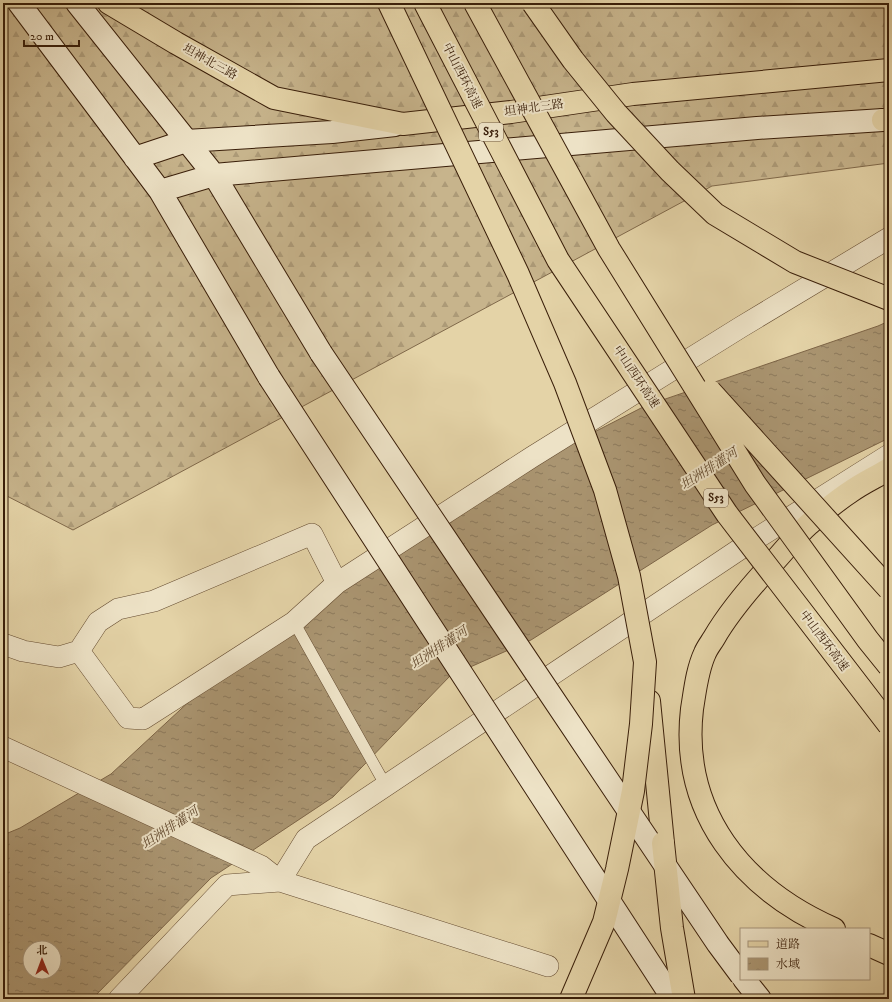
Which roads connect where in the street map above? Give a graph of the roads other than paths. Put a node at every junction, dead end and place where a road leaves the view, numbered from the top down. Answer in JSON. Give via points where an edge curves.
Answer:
{"nodes":[{"id":1,"x":20,"y":3,"type":"edge"},
{"id":2,"x":77,"y":3,"type":"edge"},
{"id":3,"x":109,"y":3,"type":"edge"},
{"id":4,"x":389,"y":3,"type":"edge"},
{"id":5,"x":425,"y":3,"type":"edge"},
{"id":6,"x":475,"y":3,"type":"edge"},
{"id":7,"x":533,"y":3,"type":"edge"},
{"id":8,"x":889,"y":70,"type":"edge"},
{"id":9,"x":886,"y":120,"type":"edge"},
{"id":10,"x":403,"y":124,"type":"junction"},
{"id":11,"x":186,"y":140,"type":"junction"},
{"id":12,"x":134,"y":158,"type":"junction"},
{"id":13,"x":214,"y":175,"type":"junction"},
{"id":14,"x":160,"y":191,"type":"junction"},
{"id":15,"x":889,"y":238,"type":"edge"},
{"id":16,"x":889,"y":300,"type":"edge"},
{"id":17,"x":674,"y":352,"type":"junction"},
{"id":18,"x":889,"y":455,"type":"edge"},
{"id":19,"x":889,"y":469,"type":"edge"},
{"id":20,"x":337,"y":583,"type":"junction"},
{"id":21,"x":889,"y":589,"type":"edge"},
{"id":22,"x":294,"y":622,"type":"junction"},
{"id":23,"x":3,"y":644,"type":"edge"},
{"id":24,"x":78,"y":651,"type":"junction"},
{"id":25,"x":645,"y":662,"type":"junction"},
{"id":26,"x":889,"y":666,"type":"edge"},
{"id":27,"x":889,"y":725,"type":"edge"},
{"id":28,"x":3,"y":747,"type":"edge"},
{"id":29,"x":386,"y":786,"type":"junction"},
{"id":30,"x":280,"y":881,"type":"junction"},
{"id":31,"x":832,"y":928,"type":"edge"},
{"id":32,"x":870,"y":945,"type":"edge"},
{"id":33,"x":889,"y":954,"type":"edge"},
{"id":34,"x":548,"y":966,"type":"dead end"},
{"id":35,"x":740,"y":974,"type":"edge"},
{"id":36,"x":745,"y":980,"type":"edge"},
{"id":37,"x":119,"y":999,"type":"edge"},
{"id":38,"x":571,"y":999,"type":"edge"},
{"id":39,"x":673,"y":999,"type":"edge"},
{"id":40,"x":684,"y":999,"type":"edge"},
{"id":41,"x":760,"y":999,"type":"edge"}],
"edges":[{"from":1,"to":12,"type":"street"},
{"from":2,"to":11,"type":"street"},
{"from":3,"to":10,"type":"main road","name":"坦神北三路","via":[[274,98]]},
{"from":4,"to":25,"type":"main road","bridge":true,"via":[[518,274],[566,384],[605,490],[629,576]]},
{"from":5,"to":27,"type":"main road","name":"中山西环高速","number":"S53","bridge":true,"via":[[558,260],[727,514]]},
{"from":6,"to":17,"type":"main road","bridge":true,"via":[[609,249]]},
{"from":7,"to":16,"type":"main road","bridge":true,"via":[[573,60],[616,113],[670,171],[715,214],[795,262]]},
{"from":8,"to":10,"type":"main road","name":"坦神北三路","via":[[633,94],[511,112]]},
{"from":9,"to":13,"type":"street","via":[[757,128]]},
{"from":10,"to":11,"type":"street","via":[[332,132]]},
{"from":11,"to":12,"type":"street"},
{"from":11,"to":13,"type":"street"},
{"from":12,"to":14,"type":"street"},
{"from":13,"to":14,"type":"street"},
{"from":13,"to":35,"type":"street","bridge":true,"via":[[320,353]]},
{"from":14,"to":39,"type":"street","bridge":true,"via":[[269,377]]},
{"from":15,"to":20,"type":"street","via":[[532,457]]},
{"from":17,"to":21,"type":"main road","bridge":true},
{"from":17,"to":26,"type":"main road","bridge":true,"via":[[756,484]]},
{"from":18,"to":29,"type":"street","via":[[743,547]]},
{"from":19,"to":31,"type":"main road","bridge":true,"via":[[850,491],[809,524],[746,592],[724,621],[705,654],[695,688],[691,760],[702,800],[718,835],[738,862],[770,892],[817,922]]},
{"from":20,"to":22,"type":"street"},
{"from":20,"to":24,"type":"street","via":[[312,534],[154,601],[118,609],[98,622]]},
{"from":22,"to":24,"type":"street","via":[[143,719],[128,718]]},
{"from":22,"to":29,"type":"lane"},
{"from":23,"to":24,"type":"street","via":[[23,651],[59,657]]},
{"from":25,"to":38,"type":"main road","bridge":true,"via":[[633,791],[617,869],[604,922]]},
{"from":25,"to":40,"type":"main road","bridge":true,"via":[[672,928]]},
{"from":28,"to":30,"type":"street","via":[[261,866]]},
{"from":29,"to":30,"type":"street","via":[[306,839]]},
{"from":30,"to":34,"type":"street"},
{"from":30,"to":37,"type":"street","via":[[227,884]]},
{"from":32,"to":33,"type":"main road"},
{"from":36,"to":41,"type":"street"}]}
